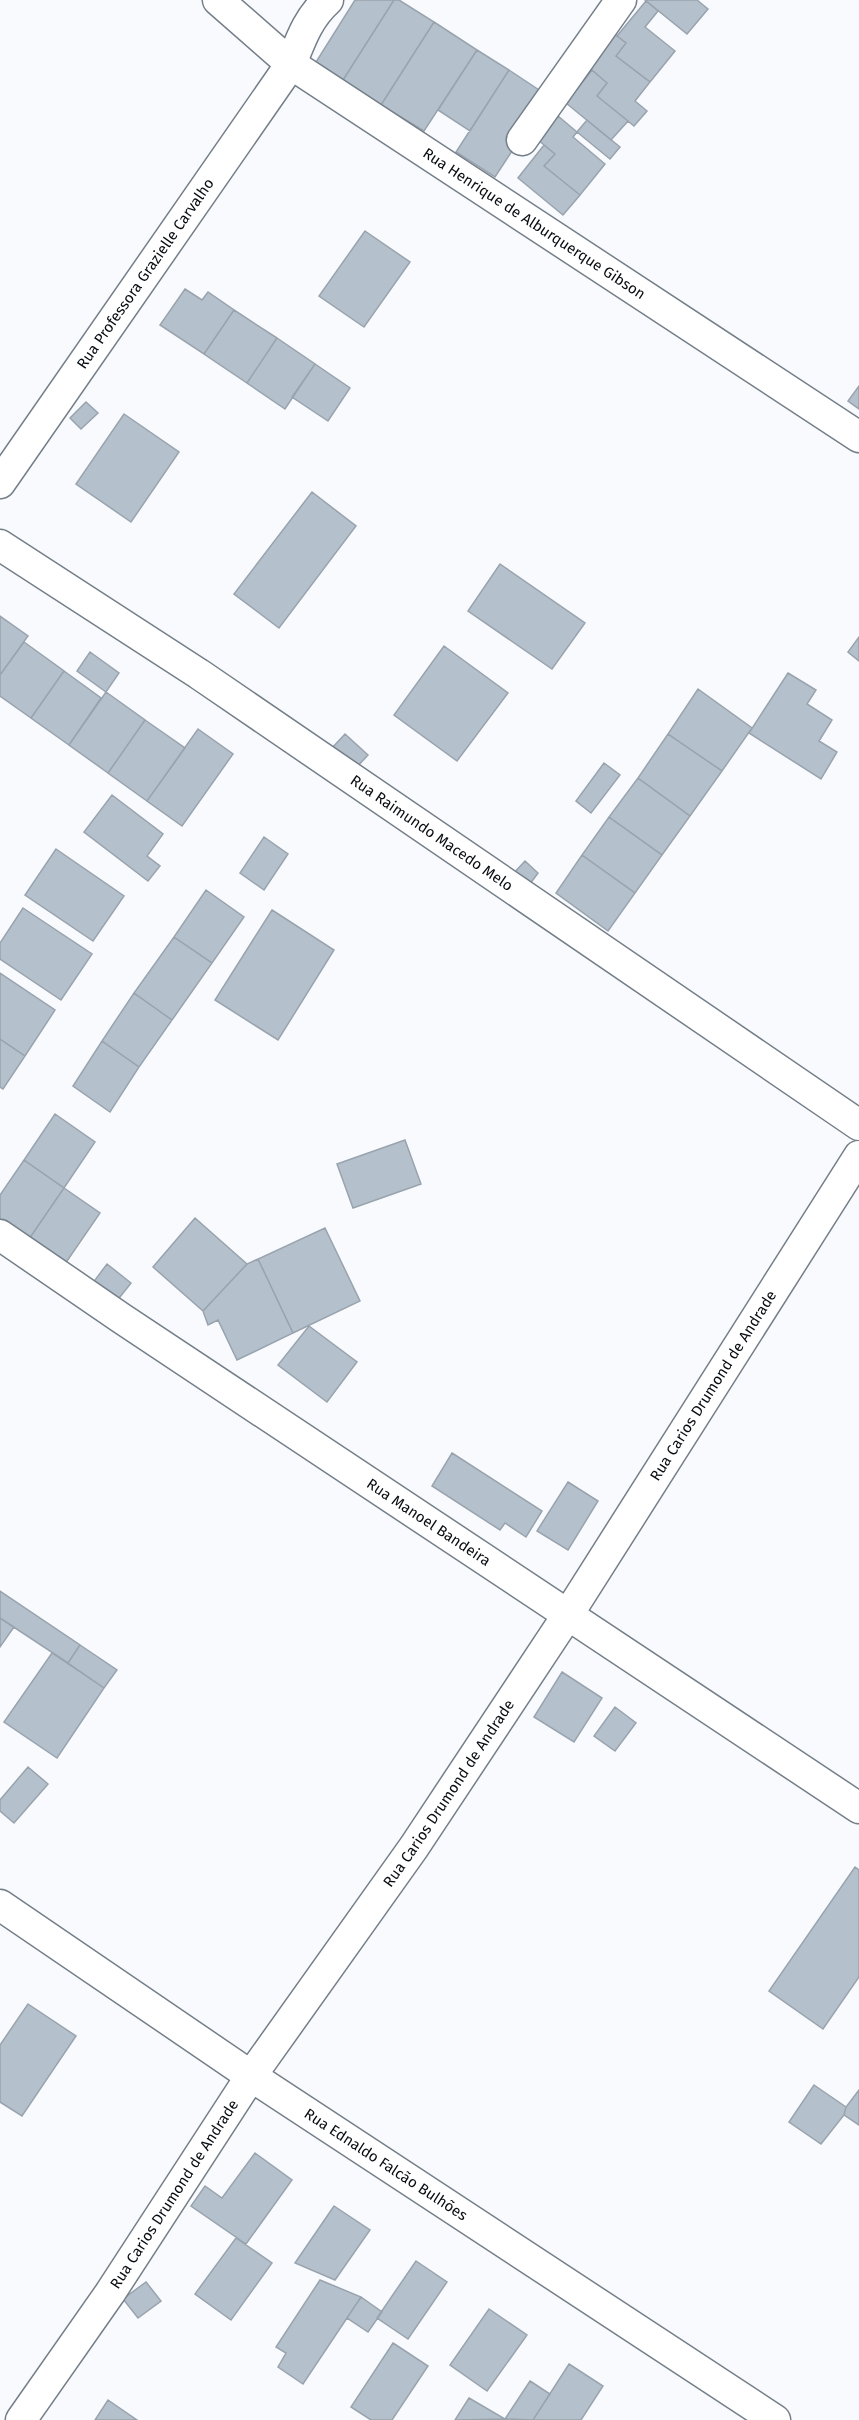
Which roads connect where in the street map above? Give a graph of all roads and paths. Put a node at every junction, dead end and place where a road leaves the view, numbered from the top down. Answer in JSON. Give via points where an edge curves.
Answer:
{"nodes":[{"id":1,"x":218,"y":0,"type":"edge"},
{"id":2,"x":328,"y":0,"type":"edge"},
{"id":3,"x":621,"y":0,"type":"edge"},
{"id":4,"x":291,"y":64,"type":"junction"},
{"id":5,"x":522,"y":141,"type":"dead end"},
{"id":6,"x":859,"y":436,"type":"edge"},
{"id":7,"x":0,"y":483,"type":"edge"},
{"id":8,"x":0,"y":545,"type":"edge"},
{"id":9,"x":859,"y":1125,"type":"edge"},
{"id":10,"x":859,"y":1156,"type":"edge"},
{"id":11,"x":0,"y":1235,"type":"edge"},
{"id":12,"x":569,"y":1613,"type":"junction"},
{"id":13,"x":859,"y":1808,"type":"edge"},
{"id":14,"x":0,"y":1905,"type":"edge"},
{"id":15,"x":251,"y":2076,"type":"junction"},
{"id":16,"x":21,"y":2420,"type":"edge"},
{"id":17,"x":775,"y":2420,"type":"edge"}],
"edges":[{"from":1,"to":4,"type":"street","name":"Rua Henrique de Alburquerque Gibson"},
{"from":2,"to":4,"type":"street","name":"Rua Professora Grazielle Carvalho","via":[[306,26]]},
{"from":3,"to":5,"type":"street"},
{"from":4,"to":6,"type":"street","name":"Rua Henrique de Alburquerque Gibson"},
{"from":4,"to":7,"type":"street","name":"Rua Professora Grazielle Carvalho"},
{"from":8,"to":9,"type":"street","name":"Rua Raimundo Macedo Melo","via":[[199,674]]},
{"from":10,"to":12,"type":"street","name":"Rua Carios Drumond de Andrade"},
{"from":11,"to":12,"type":"street","name":"Rua Manoel Bandeira"},
{"from":12,"to":13,"type":"street","name":"Rua Manoel Bandeira"},
{"from":12,"to":15,"type":"street","name":"Rua Carios Drumond de Andrade","via":[[414,1847]]},
{"from":14,"to":15,"type":"street","name":"Rua Ednaldo Falcão Bulhões"},
{"from":15,"to":16,"type":"street","name":"Rua Carios Drumond de Andrade","via":[[110,2293]]},
{"from":15,"to":17,"type":"street","name":"Rua Ednaldo Falcão Bulhões"}]}
